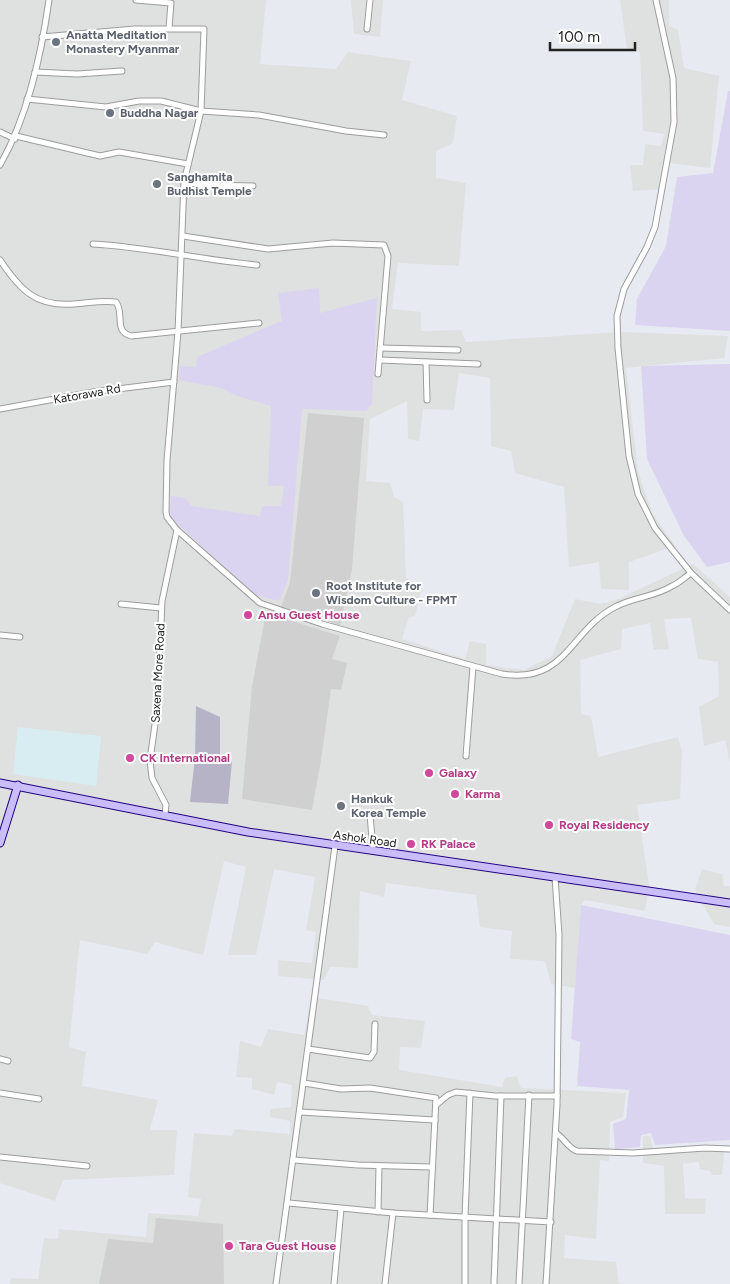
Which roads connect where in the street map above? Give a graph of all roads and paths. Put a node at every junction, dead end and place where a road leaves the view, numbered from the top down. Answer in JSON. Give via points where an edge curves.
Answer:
{"nodes":[{"id":1,"x":49,"y":0,"type":"edge"},
{"id":2,"x":136,"y":0,"type":"edge"},
{"id":3,"x":370,"y":0,"type":"edge"},
{"id":4,"x":656,"y":0,"type":"edge"},
{"id":5,"x":169,"y":28,"type":"junction"},
{"id":6,"x":366,"y":29,"type":"dead end"},
{"id":7,"x":42,"y":37,"type":"junction"},
{"id":8,"x":122,"y":71,"type":"dead end"},
{"id":9,"x":35,"y":72,"type":"junction"},
{"id":10,"x":27,"y":99,"type":"junction"},
{"id":11,"x":201,"y":111,"type":"junction"},
{"id":12,"x":0,"y":132,"type":"edge"},
{"id":13,"x":384,"y":135,"type":"dead end"},
{"id":14,"x":16,"y":137,"type":"junction"},
{"id":15,"x":188,"y":164,"type":"junction"},
{"id":16,"x":0,"y":166,"type":"edge"},
{"id":17,"x":184,"y":182,"type":"junction"},
{"id":18,"x":253,"y":186,"type":"dead end"},
{"id":19,"x":183,"y":236,"type":"junction"},
{"id":20,"x":93,"y":244,"type":"dead end"},
{"id":21,"x":180,"y":255,"type":"junction"},
{"id":22,"x":0,"y":260,"type":"edge"},
{"id":23,"x":257,"y":265,"type":"dead end"},
{"id":24,"x":259,"y":323,"type":"dead end"},
{"id":25,"x":178,"y":332,"type":"junction"},
{"id":26,"x":381,"y":348,"type":"junction"},
{"id":27,"x":458,"y":350,"type":"dead end"},
{"id":28,"x":380,"y":360,"type":"junction"},
{"id":29,"x":426,"y":362,"type":"junction"},
{"id":30,"x":478,"y":364,"type":"dead end"},
{"id":31,"x":378,"y":374,"type":"dead end"},
{"id":32,"x":174,"y":382,"type":"junction"},
{"id":33,"x":427,"y":400,"type":"dead end"},
{"id":34,"x":0,"y":410,"type":"edge"},
{"id":35,"x":177,"y":530,"type":"junction"},
{"id":36,"x":691,"y":573,"type":"junction"},
{"id":37,"x":730,"y":599,"type":"edge"},
{"id":38,"x":121,"y":604,"type":"dead end"},
{"id":39,"x":725,"y":605,"type":"junction"},
{"id":40,"x":161,"y":608,"type":"junction"},
{"id":41,"x":730,"y":610,"type":"edge"},
{"id":42,"x":0,"y":635,"type":"edge"},
{"id":43,"x":20,"y":637,"type":"dead end"},
{"id":44,"x":473,"y":667,"type":"junction"},
{"id":45,"x":466,"y":756,"type":"dead end"},
{"id":46,"x":0,"y":782,"type":"edge"},
{"id":47,"x":18,"y":785,"type":"junction"},
{"id":48,"x":165,"y":814,"type":"junction"},
{"id":49,"x":370,"y":814,"type":"dead end"},
{"id":50,"x":0,"y":843,"type":"edge"},
{"id":51,"x":334,"y":846,"type":"junction"},
{"id":52,"x":373,"y":851,"type":"junction"},
{"id":53,"x":555,"y":877,"type":"junction"},
{"id":54,"x":730,"y":902,"type":"edge"},
{"id":55,"x":375,"y":1024,"type":"dead end"},
{"id":56,"x":308,"y":1049,"type":"junction"},
{"id":57,"x":0,"y":1058,"type":"edge"},
{"id":58,"x":8,"y":1061,"type":"dead end"},
{"id":59,"x":304,"y":1083,"type":"junction"},
{"id":60,"x":0,"y":1093,"type":"edge"},
{"id":61,"x":470,"y":1093,"type":"junction"},
{"id":62,"x":529,"y":1095,"type":"junction"},
{"id":63,"x":501,"y":1096,"type":"junction"},
{"id":64,"x":557,"y":1096,"type":"junction"},
{"id":65,"x":39,"y":1100,"type":"dead end"},
{"id":66,"x":436,"y":1105,"type":"junction"},
{"id":67,"x":300,"y":1112,"type":"junction"},
{"id":68,"x":435,"y":1120,"type":"junction"},
{"id":69,"x":556,"y":1133,"type":"junction"},
{"id":70,"x":730,"y":1149,"type":"edge"},
{"id":71,"x":0,"y":1156,"type":"edge"},
{"id":72,"x":294,"y":1160,"type":"junction"},
{"id":73,"x":87,"y":1166,"type":"dead end"},
{"id":74,"x":379,"y":1166,"type":"junction"},
{"id":75,"x":432,"y":1167,"type":"junction"},
{"id":76,"x":289,"y":1202,"type":"junction"},
{"id":77,"x":341,"y":1209,"type":"junction"},
{"id":78,"x":378,"y":1212,"type":"junction"},
{"id":79,"x":393,"y":1213,"type":"junction"},
{"id":80,"x":430,"y":1216,"type":"junction"},
{"id":81,"x":465,"y":1217,"type":"junction"},
{"id":82,"x":496,"y":1219,"type":"junction"},
{"id":83,"x":522,"y":1220,"type":"junction"},
{"id":84,"x":551,"y":1222,"type":"junction"},
{"id":85,"x":276,"y":1284,"type":"edge"},
{"id":86,"x":334,"y":1284,"type":"edge"},
{"id":87,"x":385,"y":1284,"type":"edge"},
{"id":88,"x":465,"y":1284,"type":"edge"},
{"id":89,"x":494,"y":1284,"type":"edge"},
{"id":90,"x":519,"y":1284,"type":"edge"},
{"id":91,"x":546,"y":1284,"type":"edge"}],
"edges":[{"from":1,"to":7,"type":"street"},
{"from":2,"to":5,"type":"street","via":[[171,3]]},
{"from":3,"to":6,"type":"street"},
{"from":4,"to":36,"type":"street","via":[[674,78],[674,122],[655,227],[621,296],[617,316],[618,348],[629,456],[638,494],[655,528]]},
{"from":5,"to":7,"type":"street"},
{"from":5,"to":11,"type":"street","via":[[204,29]]},
{"from":7,"to":9,"type":"street"},
{"from":8,"to":9,"type":"street"},
{"from":9,"to":10,"type":"street"},
{"from":10,"to":11,"type":"street","via":[[106,107],[139,101],[161,102]]},
{"from":10,"to":14,"type":"street"},
{"from":11,"to":13,"type":"street","via":[[259,115]]},
{"from":11,"to":15,"type":"street"},
{"from":12,"to":14,"type":"street"},
{"from":14,"to":15,"type":"street","via":[[100,156],[119,152]]},
{"from":14,"to":16,"type":"street"},
{"from":15,"to":17,"type":"street"},
{"from":17,"to":18,"type":"street"},
{"from":17,"to":19,"type":"street"},
{"from":19,"to":21,"type":"street"},
{"from":19,"to":26,"type":"street","via":[[268,249],[333,243],[384,245],[388,256]]},
{"from":20,"to":21,"type":"street","via":[[147,248]]},
{"from":21,"to":23,"type":"street"},
{"from":21,"to":25,"type":"street"},
{"from":22,"to":25,"type":"street","via":[[25,293],[42,302],[71,305],[116,302],[124,334]]},
{"from":24,"to":25,"type":"street"},
{"from":25,"to":32,"type":"street"},
{"from":26,"to":27,"type":"street"},
{"from":26,"to":28,"type":"street"},
{"from":28,"to":29,"type":"street"},
{"from":28,"to":31,"type":"street"},
{"from":29,"to":30,"type":"street"},
{"from":29,"to":33,"type":"street"},
{"from":32,"to":34,"type":"street","name":"Katorawa Rd","via":[[93,392]]},
{"from":32,"to":35,"type":"street","via":[[166,512]]},
{"from":35,"to":40,"type":"street","name":"Saxena More Road"},
{"from":35,"to":44,"type":"street","via":[[260,603]]},
{"from":36,"to":39,"type":"street"},
{"from":36,"to":44,"type":"street","via":[[672,587],[624,603],[606,613],[548,669],[531,675],[513,676]]},
{"from":37,"to":39,"type":"street"},
{"from":38,"to":40,"type":"street"},
{"from":39,"to":41,"type":"street"},
{"from":40,"to":48,"type":"street","name":"Saxena More Road","via":[[157,710],[150,760],[152,778],[166,805]]},
{"from":42,"to":43,"type":"street"},
{"from":44,"to":45,"type":"street"},
{"from":46,"to":47,"type":"street","name":"Ashok Road"},
{"from":47,"to":48,"type":"street","name":"Ashok Road"},
{"from":47,"to":50,"type":"street"},
{"from":48,"to":51,"type":"street","name":"Ashok Road"},
{"from":49,"to":52,"type":"street"},
{"from":51,"to":52,"type":"street","name":"Ashok Road"},
{"from":51,"to":56,"type":"street"},
{"from":52,"to":53,"type":"street","name":"Ashok Road"},
{"from":53,"to":54,"type":"street","name":"Ashok Road"},
{"from":53,"to":64,"type":"street","via":[[559,935]]},
{"from":55,"to":56,"type":"street","via":[[374,1052],[370,1058]]},
{"from":56,"to":59,"type":"street"},
{"from":57,"to":58,"type":"street"},
{"from":59,"to":66,"type":"street","via":[[431,1096],[436,1098]]},
{"from":59,"to":67,"type":"street"},
{"from":60,"to":65,"type":"street"},
{"from":61,"to":63,"type":"street"},
{"from":61,"to":66,"type":"street","via":[[451,1093]]},
{"from":61,"to":81,"type":"street"},
{"from":62,"to":63,"type":"street"},
{"from":62,"to":64,"type":"street"},
{"from":62,"to":83,"type":"street"},
{"from":63,"to":82,"type":"street"},
{"from":64,"to":69,"type":"street"},
{"from":66,"to":68,"type":"street"},
{"from":67,"to":68,"type":"street"},
{"from":67,"to":72,"type":"street"},
{"from":68,"to":75,"type":"street"},
{"from":69,"to":70,"type":"street","via":[[573,1150],[584,1152]]},
{"from":69,"to":84,"type":"street"},
{"from":71,"to":73,"type":"street"},
{"from":72,"to":74,"type":"street"},
{"from":72,"to":76,"type":"street"},
{"from":74,"to":75,"type":"street"},
{"from":74,"to":78,"type":"street"},
{"from":75,"to":80,"type":"street"},
{"from":76,"to":77,"type":"street"},
{"from":76,"to":85,"type":"street"},
{"from":77,"to":78,"type":"street"},
{"from":77,"to":86,"type":"street"},
{"from":78,"to":79,"type":"street"},
{"from":79,"to":80,"type":"street"},
{"from":79,"to":87,"type":"street"},
{"from":80,"to":81,"type":"street"},
{"from":81,"to":82,"type":"street"},
{"from":81,"to":88,"type":"street"},
{"from":82,"to":83,"type":"street"},
{"from":82,"to":89,"type":"street"},
{"from":83,"to":84,"type":"street"},
{"from":83,"to":90,"type":"street"},
{"from":84,"to":91,"type":"street"}]}
